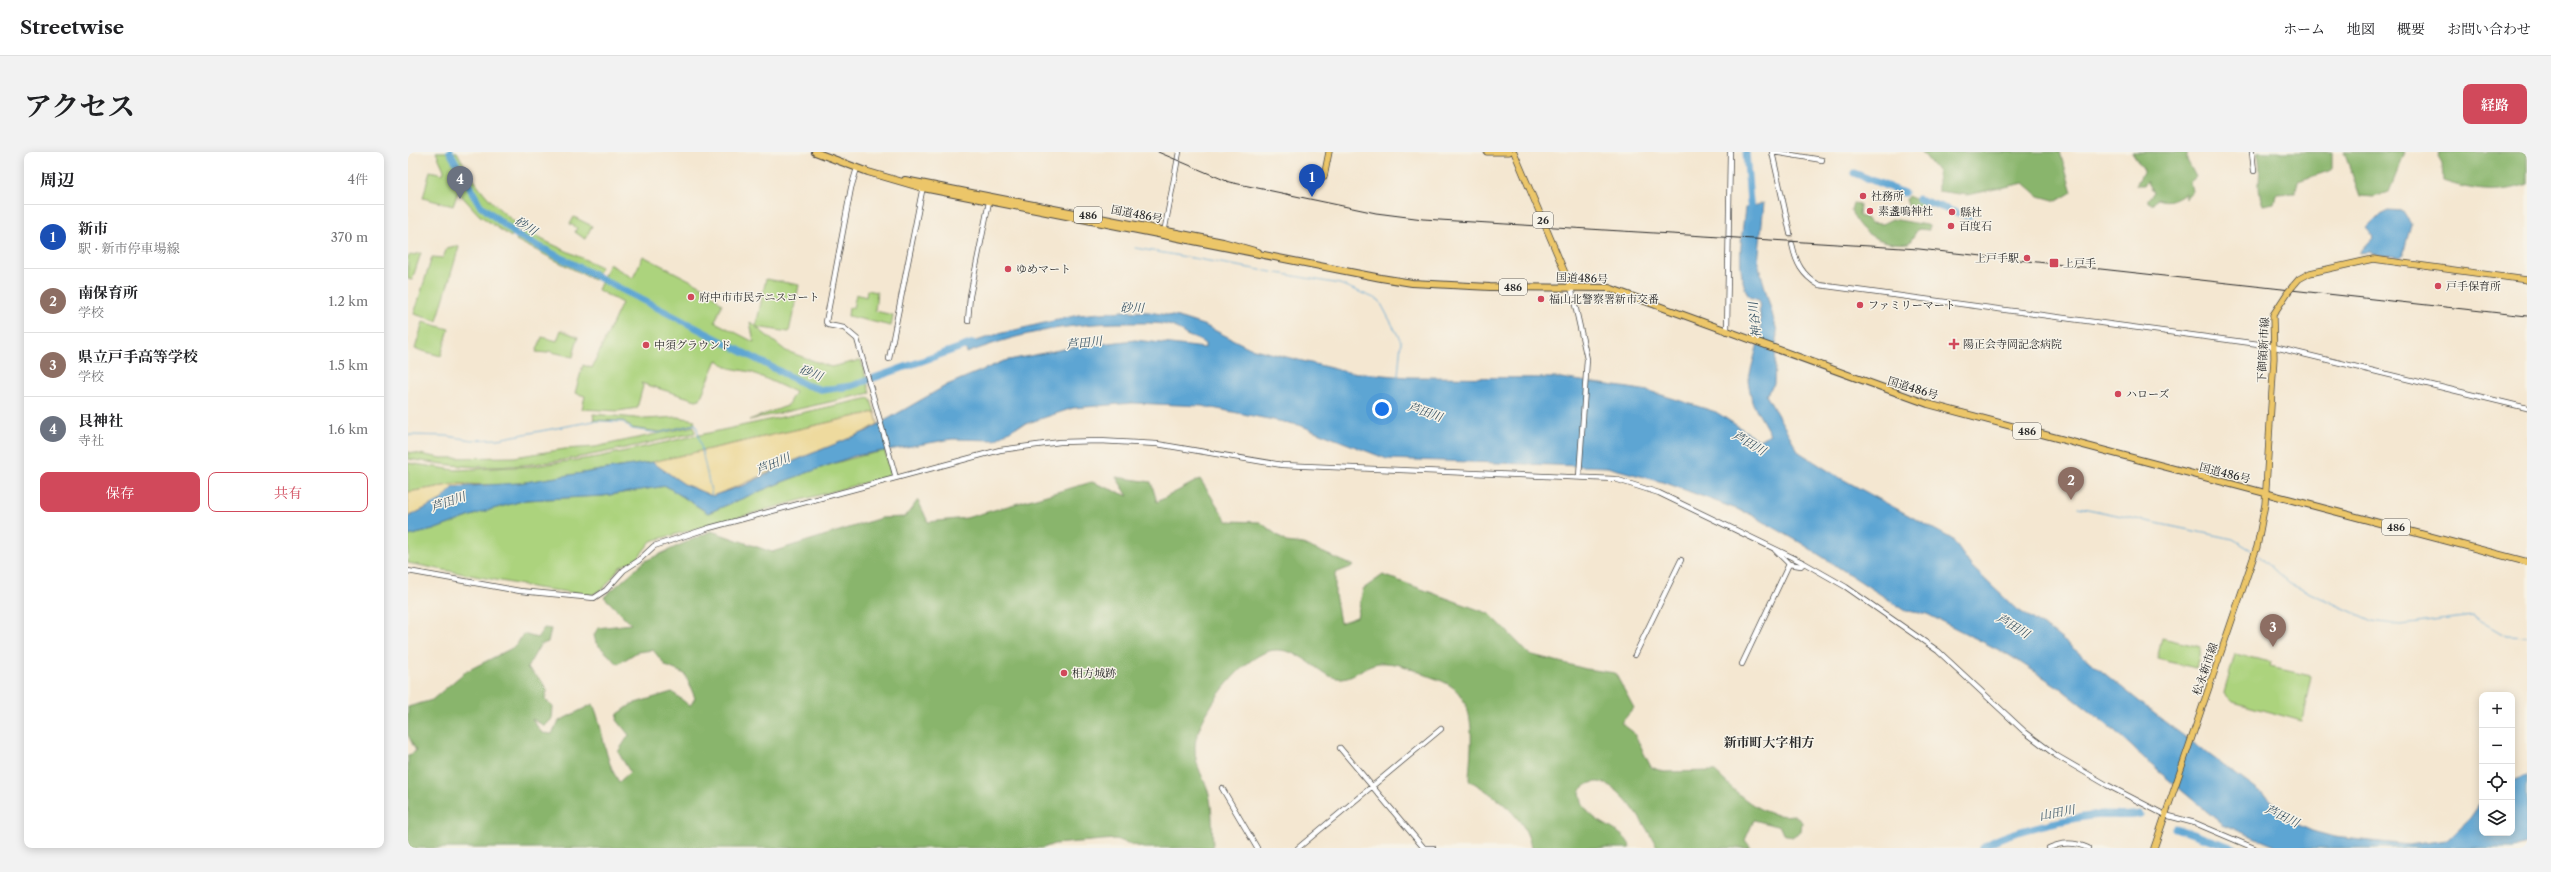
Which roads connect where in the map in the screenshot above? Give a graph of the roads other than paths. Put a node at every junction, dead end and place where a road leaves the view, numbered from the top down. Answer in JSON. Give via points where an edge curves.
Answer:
{"nodes":[{"id":1,"x":814,"y":152,"type":"edge"},
{"id":2,"x":1179,"y":152,"type":"edge"},
{"id":3,"x":1329,"y":152,"type":"edge"},
{"id":4,"x":1487,"y":152,"type":"edge"},
{"id":5,"x":1509,"y":152,"type":"edge"},
{"id":6,"x":1514,"y":152,"type":"edge"},
{"id":7,"x":1730,"y":152,"type":"edge"},
{"id":8,"x":1773,"y":152,"type":"edge"},
{"id":9,"x":2252,"y":152,"type":"edge"},
{"id":10,"x":1822,"y":160,"type":"dead end"},
{"id":11,"x":857,"y":168,"type":"junction"},
{"id":12,"x":2254,"y":171,"type":"dead end"},
{"id":13,"x":1324,"y":176,"type":"dead end"},
{"id":14,"x":923,"y":185,"type":"junction"},
{"id":15,"x":989,"y":202,"type":"junction"},
{"id":16,"x":1164,"y":233,"type":"junction"},
{"id":17,"x":1790,"y":234,"type":"tunnel mouth"},
{"id":18,"x":1792,"y":244,"type":"tunnel mouth"},
{"id":19,"x":2527,"y":280,"type":"edge"},
{"id":20,"x":1570,"y":288,"type":"junction"},
{"id":21,"x":968,"y":321,"type":"dead end"},
{"id":22,"x":1727,"y":331,"type":"junction"},
{"id":23,"x":2274,"y":346,"type":"junction"},
{"id":24,"x":889,"y":359,"type":"dead end"},
{"id":25,"x":2527,"y":408,"type":"edge"},
{"id":26,"x":896,"y":476,"type":"junction"},
{"id":27,"x":1579,"y":476,"type":"junction"},
{"id":28,"x":2265,"y":494,"type":"junction"},
{"id":29,"x":1775,"y":549,"type":"junction"},
{"id":30,"x":1681,"y":560,"type":"dead end"},
{"id":31,"x":2527,"y":562,"type":"edge"},
{"id":32,"x":1804,"y":563,"type":"junction"},
{"id":33,"x":1789,"y":564,"type":"junction"},
{"id":34,"x":410,"y":572,"type":"edge"},
{"id":35,"x":1635,"y":655,"type":"dead end"},
{"id":36,"x":1742,"y":664,"type":"dead end"},
{"id":37,"x":1441,"y":729,"type":"dead end"},
{"id":38,"x":1340,"y":748,"type":"dead end"},
{"id":39,"x":1373,"y":787,"type":"junction"},
{"id":40,"x":1222,"y":788,"type":"dead end"},
{"id":41,"x":2165,"y":815,"type":"junction"},
{"id":42,"x":1257,"y":848,"type":"edge"},
{"id":43,"x":1298,"y":848,"type":"edge"},
{"id":44,"x":1424,"y":848,"type":"edge"},
{"id":45,"x":1433,"y":848,"type":"edge"},
{"id":46,"x":2049,"y":848,"type":"edge"},
{"id":47,"x":2088,"y":848,"type":"edge"},
{"id":48,"x":2154,"y":848,"type":"edge"},
{"id":49,"x":2254,"y":848,"type":"edge"}],
"edges":[{"from":1,"to":11,"type":"highway","name":"国道486号","number":"486"},
{"from":2,"to":16,"type":"street"},
{"from":3,"to":13,"type":"main road"},
{"from":4,"to":5,"type":"main road"},
{"from":6,"to":20,"type":"main road","number":"26"},
{"from":7,"to":22,"type":"street"},
{"from":8,"to":10,"type":"street"},
{"from":8,"to":17,"type":"street"},
{"from":9,"to":12,"type":"street"},
{"from":11,"to":14,"type":"highway","name":"国道486号","number":"486","via":[[882,177]]},
{"from":11,"to":26,"type":"street","via":[[826,322],[828,325],[851,332],[857,339]]},
{"from":14,"to":15,"type":"highway","name":"国道486号","number":"486"},
{"from":14,"to":16,"type":"highway","name":"国道486号","number":"486"},
{"from":14,"to":24,"type":"street"},
{"from":15,"to":16,"type":"highway","name":"国道486号","number":"486"},
{"from":15,"to":21,"type":"street"},
{"from":16,"to":20,"type":"highway","name":"国道486号","number":"486","via":[[1292,262],[1412,283]]},
{"from":18,"to":23,"type":"street","via":[[1799,267],[1810,280],[1819,285]]},
{"from":19,"to":23,"type":"main road","name":"下御領新市線","bridge":true,"via":[[2373,259],[2310,273],[2299,279],[2273,314]]},
{"from":20,"to":22,"type":"highway","name":"国道486号","number":"486","via":[[1609,288]]},
{"from":20,"to":27,"type":"street","via":[[1587,359]]},
{"from":22,"to":28,"type":"highway","name":"国道486号","number":"486","via":[[1928,404]]},
{"from":23,"to":25,"type":"street"},
{"from":23,"to":28,"type":"main road","name":"下御領新市線"},
{"from":26,"to":27,"type":"street","via":[[1000,450],[1060,442],[1099,441],[1157,444],[1282,465]]},
{"from":26,"to":34,"type":"street","via":[[709,528],[654,546],[594,598],[520,591]]},
{"from":27,"to":29,"type":"street","via":[[1615,479],[1659,493]]},
{"from":28,"to":31,"type":"highway","name":"国道486号","number":"486"},
{"from":28,"to":41,"type":"main road","name":"松永新市線","via":[[2256,547]]},
{"from":29,"to":32,"type":"street"},
{"from":29,"to":33,"type":"street"},
{"from":30,"to":35,"type":"street"},
{"from":32,"to":33,"type":"street","via":[[1801,566]]},
{"from":32,"to":41,"type":"street","via":[[1846,586],[1914,633],[1960,669],[2025,732],[2057,756],[2100,782]]},
{"from":33,"to":36,"type":"street"},
{"from":37,"to":39,"type":"street"},
{"from":38,"to":39,"type":"street"},
{"from":39,"to":43,"type":"street"},
{"from":39,"to":44,"type":"street"},
{"from":40,"to":42,"type":"street"},
{"from":41,"to":48,"type":"main road","name":"松永新市線"},
{"from":41,"to":49,"type":"street","via":[[2195,823]]},
{"from":44,"to":45,"type":"street"},
{"from":46,"to":47,"type":"street","via":[[2066,843]]}]}
